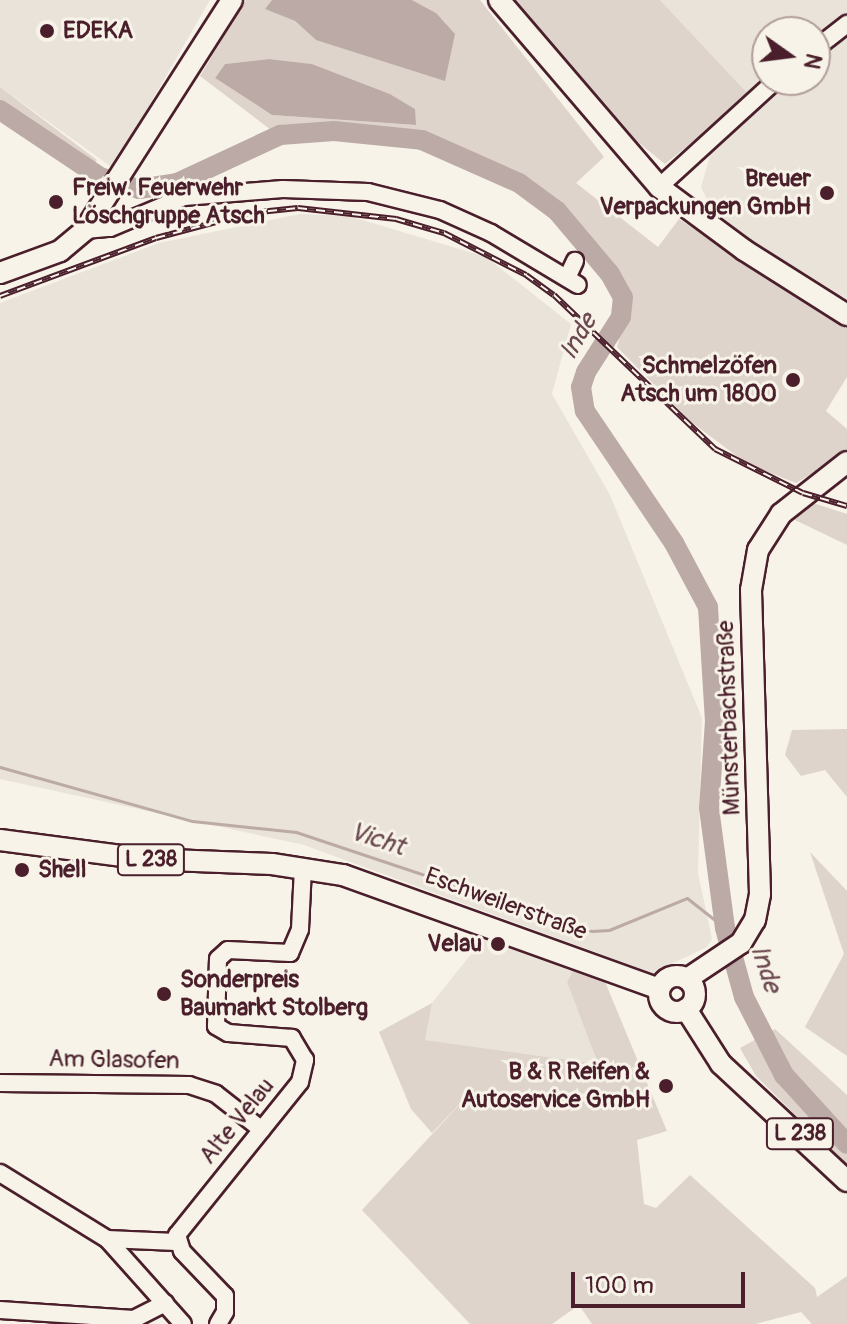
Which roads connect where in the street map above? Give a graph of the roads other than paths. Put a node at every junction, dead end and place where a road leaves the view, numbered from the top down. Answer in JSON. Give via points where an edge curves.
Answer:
{"nodes":[{"id":1,"x":232,"y":0,"type":"edge"},
{"id":2,"x":499,"y":0,"type":"edge"},
{"id":3,"x":847,"y":24,"type":"edge"},
{"id":4,"x":831,"y":36,"type":"edge"},
{"id":5,"x":759,"y":96,"type":"edge"},
{"id":6,"x":659,"y":187,"type":"junction"},
{"id":7,"x":85,"y":230,"type":"junction"},
{"id":8,"x":575,"y":261,"type":"dead end"},
{"id":9,"x":0,"y":273,"type":"edge"},
{"id":10,"x":847,"y":315,"type":"edge"},
{"id":11,"x":847,"y":462,"type":"edge"},
{"id":12,"x":0,"y":840,"type":"edge"},
{"id":13,"x":303,"y":868,"type":"junction"},
{"id":14,"x":687,"y":979,"type":"junction"},
{"id":15,"x":659,"y":989,"type":"junction"},
{"id":16,"x":686,"y":1009,"type":"junction"},
{"id":17,"x":0,"y":1083,"type":"edge"},
{"id":18,"x":262,"y":1130,"type":"junction"},
{"id":19,"x":0,"y":1173,"type":"edge"},
{"id":20,"x":847,"y":1181,"type":"edge"},
{"id":21,"x":107,"y":1239,"type":"junction"},
{"id":22,"x":176,"y":1242,"type":"junction"},
{"id":23,"x":165,"y":1303,"type":"junction"},
{"id":24,"x":0,"y":1310,"type":"edge"},
{"id":25,"x":183,"y":1324,"type":"edge"},
{"id":26,"x":218,"y":1324,"type":"edge"}],
"edges":[{"from":1,"to":7,"type":"main road"},
{"from":2,"to":6,"type":"main road"},
{"from":3,"to":4,"type":"street"},
{"from":5,"to":6,"type":"street"},
{"from":6,"to":10,"type":"main road"},
{"from":7,"to":8,"type":"street","via":[[110,228],[184,197],[283,189],[368,192],[440,210],[491,233],[572,282]]},
{"from":7,"to":9,"type":"main road","via":[[60,251]]},
{"from":11,"to":14,"type":"main road","name":"Münsterbachstraße","via":[[781,514],[752,569],[760,894],[755,920],[741,943]]},
{"from":12,"to":13,"type":"main road","name":"Eschweilerstraße","number":"L 238","via":[[174,862]]},
{"from":13,"to":15,"type":"main road","name":"Eschweilerstraße","number":"L 238","via":[[374,884]]},
{"from":13,"to":18,"type":"street","name":"Alte Velau","via":[[300,929],[290,953],[228,950],[218,959],[216,1026],[228,1033],[292,1038],[304,1050],[300,1082]]},
{"from":14,"to":15,"type":"main road","via":[[669,977]]},
{"from":14,"to":16,"type":"main road","via":[[695,995]]},
{"from":15,"to":16,"type":"main road","number":"L 238","via":[[665,1007]]},
{"from":16,"to":20,"type":"main road","number":"L 238","via":[[721,1064]]},
{"from":17,"to":18,"type":"street","name":"Am Glasofen","via":[[189,1085],[216,1094]]},
{"from":18,"to":22,"type":"street","name":"Alte Velau","via":[[180,1228]]},
{"from":19,"to":21,"type":"street"},
{"from":21,"to":22,"type":"street"},
{"from":21,"to":23,"type":"street"},
{"from":22,"to":26,"type":"street","via":[[225,1296]]},
{"from":23,"to":24,"type":"street","via":[[134,1319]]},
{"from":23,"to":25,"type":"street"}]}
